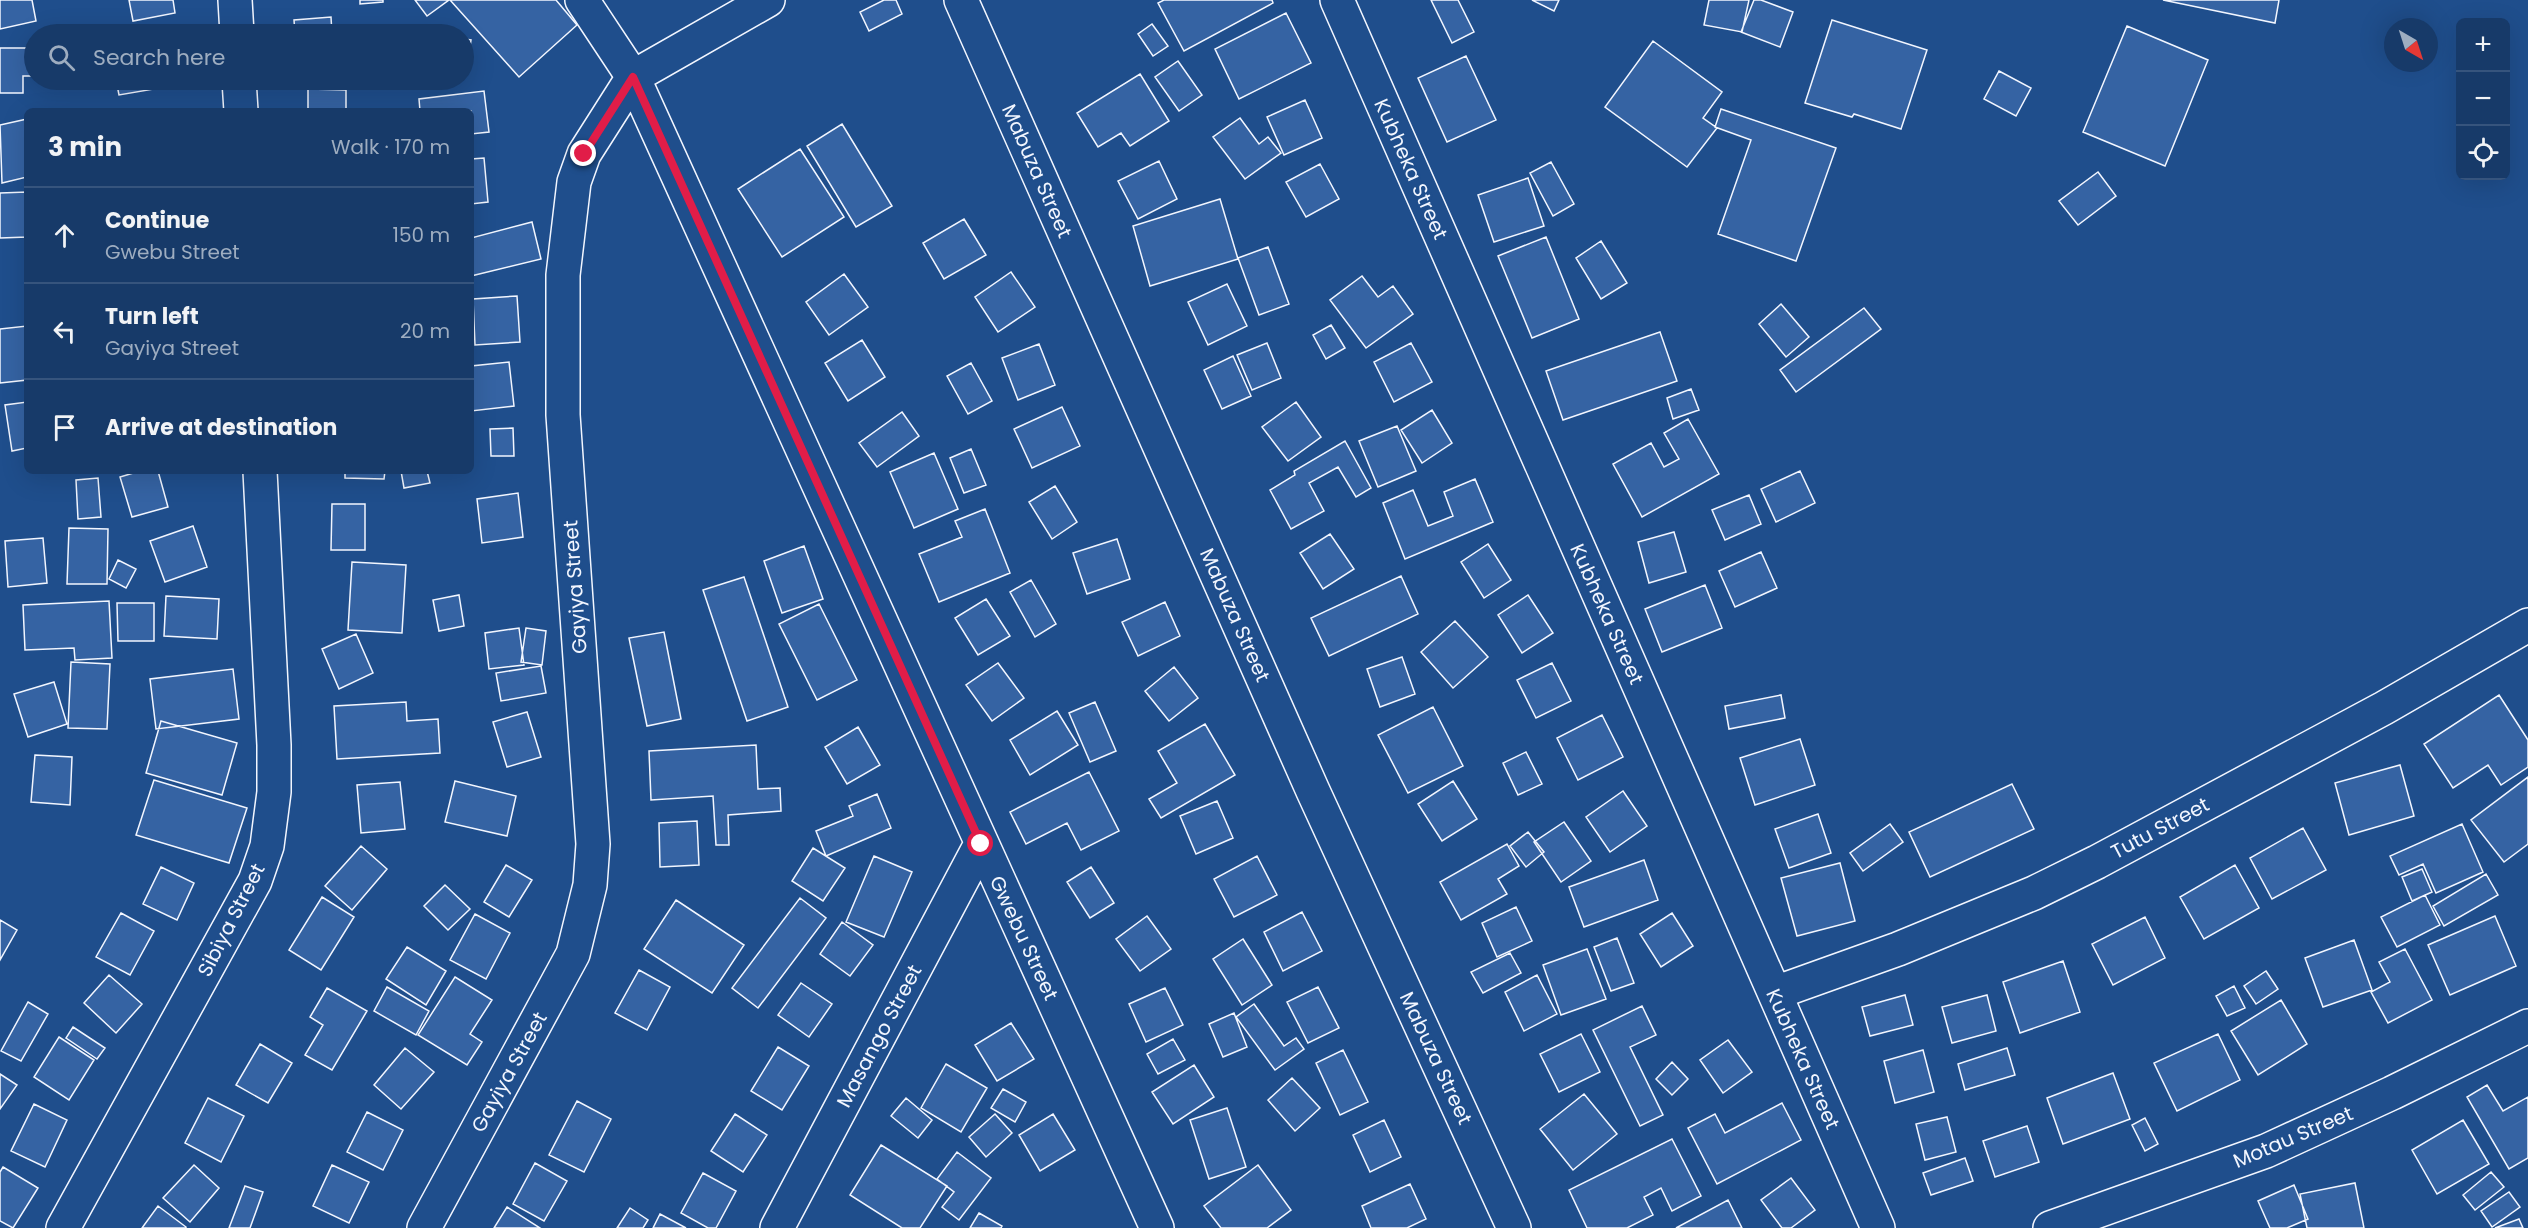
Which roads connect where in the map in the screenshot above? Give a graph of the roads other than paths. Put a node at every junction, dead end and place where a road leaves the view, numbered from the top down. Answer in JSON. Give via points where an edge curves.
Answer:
{"nodes":[{"id":1,"x":235,"y":0,"type":"edge"},
{"id":2,"x":582,"y":0,"type":"edge"},
{"id":3,"x":768,"y":0,"type":"edge"},
{"id":4,"x":961,"y":0,"type":"edge"},
{"id":5,"x":1337,"y":0,"type":"edge"},
{"id":6,"x":236,"y":24,"type":"edge"},
{"id":7,"x":633,"y":77,"type":"junction"},
{"id":8,"x":240,"y":90,"type":"edge"},
{"id":9,"x":241,"y":108,"type":"edge"},
{"id":10,"x":260,"y":474,"type":"edge"},
{"id":11,"x":2528,"y":625,"type":"edge"},
{"id":12,"x":981,"y":844,"type":"junction"},
{"id":13,"x":1774,"y":993,"type":"junction"},
{"id":14,"x":2528,"y":1026,"type":"edge"},
{"id":15,"x":63,"y":1228,"type":"edge"},
{"id":16,"x":424,"y":1228,"type":"edge"},
{"id":17,"x":777,"y":1228,"type":"edge"},
{"id":18,"x":1156,"y":1228,"type":"edge"},
{"id":19,"x":1514,"y":1228,"type":"edge"},
{"id":20,"x":1878,"y":1228,"type":"edge"},
{"id":21,"x":2050,"y":1228,"type":"edge"}],
"edges":[{"from":1,"to":6,"type":"street"},
{"from":2,"to":7,"type":"street","name":"Gwebu Street"},
{"from":3,"to":7,"type":"street","name":"Gayiya Street"},
{"from":4,"to":19,"type":"street","name":"Mabuza Street","via":[[1308,780]]},
{"from":5,"to":13,"type":"street","name":"Kubheka Street"},
{"from":7,"to":12,"type":"street","name":"Gwebu Street"},
{"from":7,"to":16,"type":"street","name":"Gayiya Street","via":[[584,154],[574,182],[563,275],[563,415],[593,844],[590,885],[573,954]]},
{"from":8,"to":9,"type":"street"},
{"from":10,"to":15,"type":"street","name":"Sibiya Street","via":[[274,745],[274,792],[267,846],[255,881]]},
{"from":11,"to":13,"type":"street","name":"Tutu Street","via":[[2384,708],[2076,872],[1898,949]]},
{"from":12,"to":17,"type":"street","name":"Masango Street"},
{"from":12,"to":18,"type":"street","name":"Gwebu Street"},
{"from":13,"to":20,"type":"street","name":"Kubheka Street"},
{"from":14,"to":21,"type":"street","name":"Motau Street","via":[[2266,1151]]}]}
